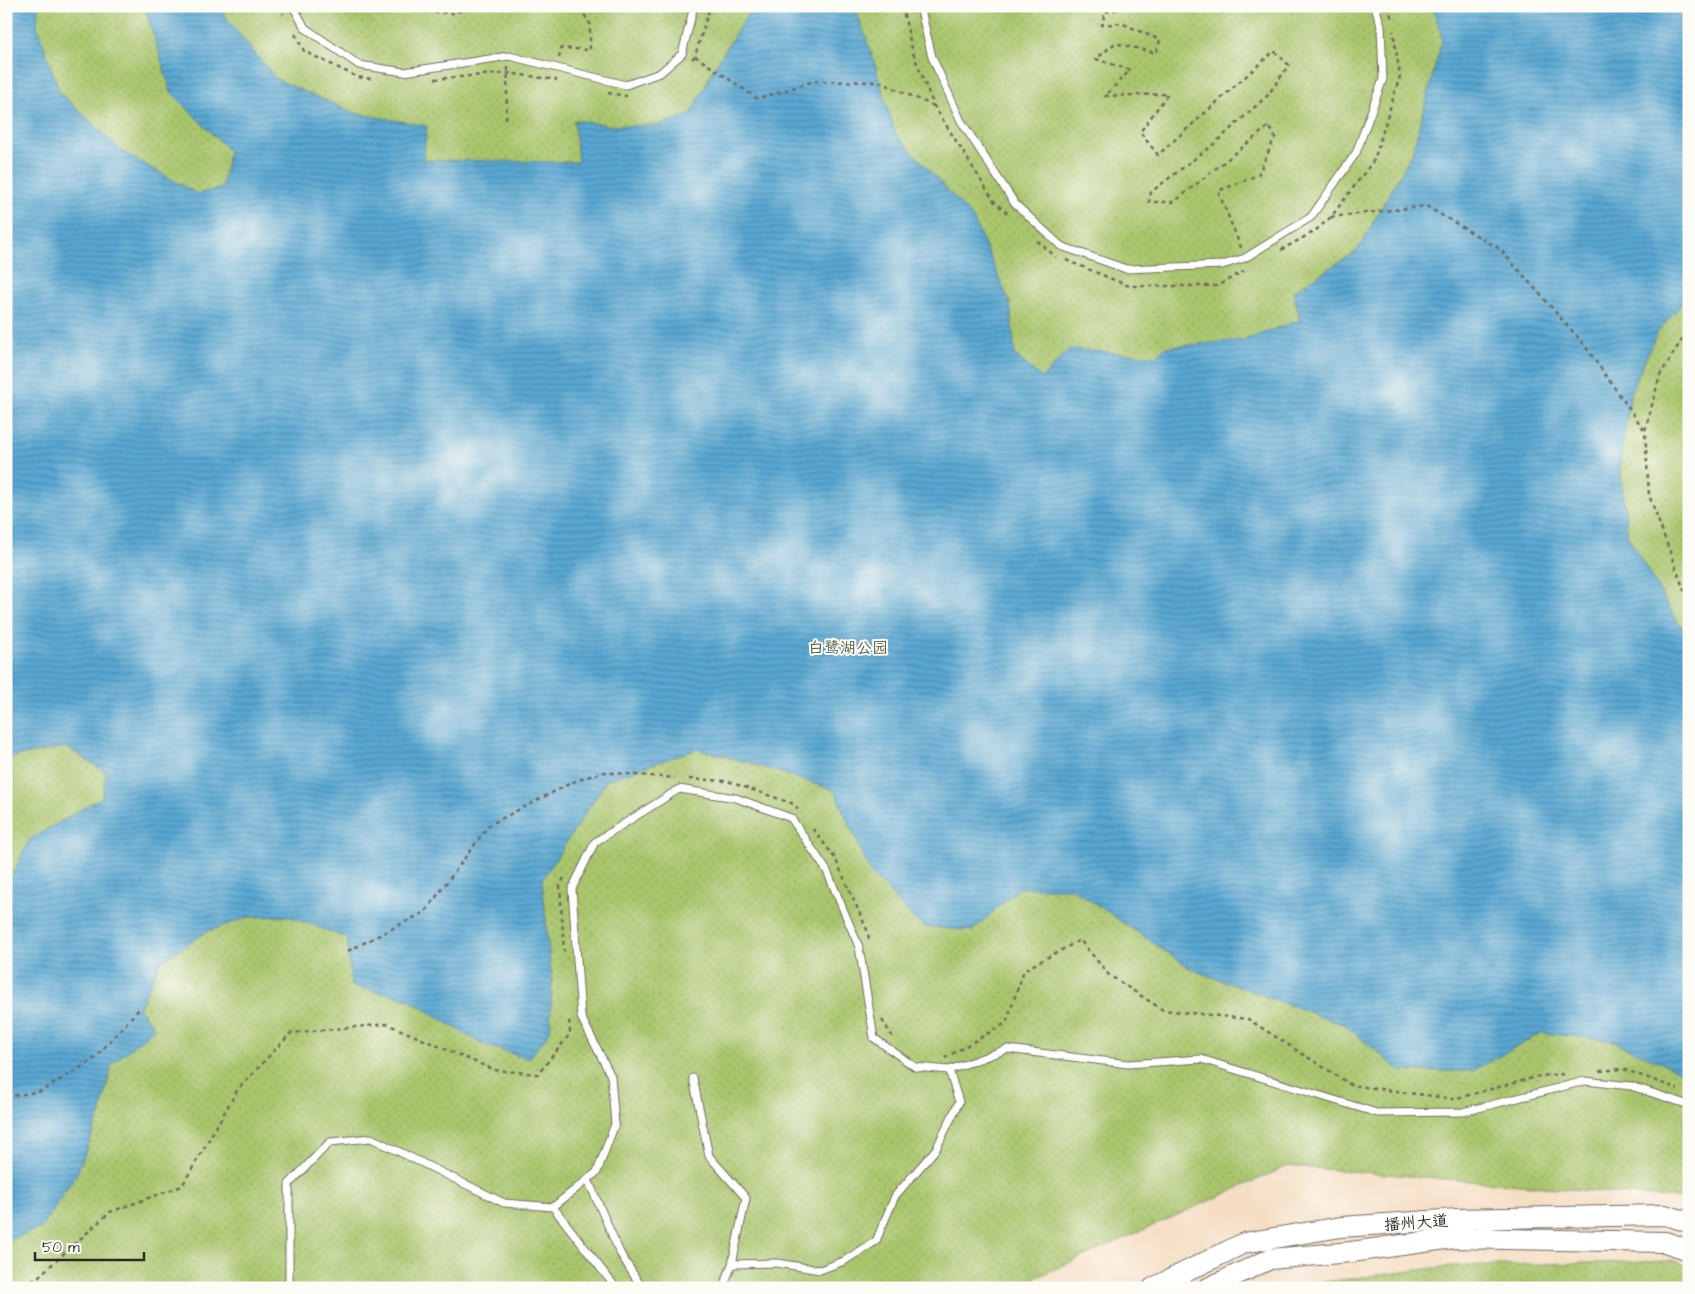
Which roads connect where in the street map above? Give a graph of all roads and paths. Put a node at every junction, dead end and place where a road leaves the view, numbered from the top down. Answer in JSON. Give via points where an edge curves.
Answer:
{"nodes":[{"id":1,"x":293,"y":6,"type":"edge"},
{"id":2,"x":404,"y":6,"type":"edge"},
{"id":3,"x":483,"y":6,"type":"edge"},
{"id":4,"x":579,"y":6,"type":"edge"},
{"id":5,"x":694,"y":6,"type":"edge"},
{"id":6,"x":902,"y":6,"type":"edge"},
{"id":7,"x":920,"y":6,"type":"edge"},
{"id":8,"x":1133,"y":6,"type":"edge"},
{"id":9,"x":1375,"y":6,"type":"edge"},
{"id":10,"x":1388,"y":6,"type":"edge"},
{"id":11,"x":509,"y":56,"type":"junction"},
{"id":12,"x":695,"y":56,"type":"dead end"},
{"id":13,"x":558,"y":68,"type":"junction"},
{"id":14,"x":934,"y":106,"type":"junction"},
{"id":15,"x":506,"y":119,"type":"dead end"},
{"id":16,"x":1009,"y":215,"type":"dead end"},
{"id":17,"x":1331,"y":217,"type":"junction"},
{"id":18,"x":1031,"y":235,"type":"dead end"},
{"id":19,"x":1274,"y":254,"type":"dead end"},
{"id":20,"x":1245,"y":258,"type":"junction"},
{"id":21,"x":1249,"y":268,"type":"dead end"},
{"id":22,"x":1689,"y":334,"type":"edge"},
{"id":23,"x":1645,"y":431,"type":"junction"},
{"id":24,"x":1689,"y":594,"type":"edge"},
{"id":25,"x":675,"y":778,"type":"junction"},
{"id":26,"x":667,"y":783,"type":"dead end"},
{"id":27,"x":800,"y":811,"type":"dead end"},
{"id":28,"x":812,"y":827,"type":"dead end"},
{"id":29,"x":568,"y":870,"type":"dead end"},
{"id":30,"x":869,"y":942,"type":"dead end"},
{"id":31,"x":348,"y":951,"type":"dead end"},
{"id":32,"x":564,"y":955,"type":"dead end"},
{"id":33,"x":138,"y":1009,"type":"dead end"},
{"id":34,"x":569,"y":1014,"type":"dead end"},
{"id":35,"x":880,"y":1016,"type":"dead end"},
{"id":36,"x":894,"y":1040,"type":"dead end"},
{"id":37,"x":938,"y":1063,"type":"dead end"},
{"id":38,"x":949,"y":1070,"type":"junction"},
{"id":39,"x":1596,"y":1071,"type":"dead end"},
{"id":40,"x":1568,"y":1074,"type":"dead end"},
{"id":41,"x":693,"y":1078,"type":"dead end"},
{"id":42,"x":1679,"y":1089,"type":"dead end"},
{"id":43,"x":6,"y":1097,"type":"edge"},
{"id":44,"x":1689,"y":1105,"type":"edge"},
{"id":45,"x":588,"y":1180,"type":"junction"},
{"id":46,"x":553,"y":1207,"type":"junction"},
{"id":47,"x":1689,"y":1222,"type":"edge"},
{"id":48,"x":1689,"y":1250,"type":"edge"},
{"id":49,"x":732,"y":1264,"type":"junction"},
{"id":50,"x":17,"y":1288,"type":"edge"},
{"id":51,"x":289,"y":1288,"type":"edge"},
{"id":52,"x":616,"y":1288,"type":"edge"},
{"id":53,"x":642,"y":1288,"type":"edge"},
{"id":54,"x":724,"y":1288,"type":"edge"},
{"id":55,"x":1153,"y":1288,"type":"edge"},
{"id":56,"x":1208,"y":1288,"type":"edge"}],
"edges":[{"from":1,"to":11,"type":"lane","via":[[304,28],[359,65],[404,72]]},
{"from":2,"to":3,"type":"path","via":[[408,11],[452,13]]},
{"from":4,"to":13,"type":"path","via":[[590,24],[590,50],[561,48]]},
{"from":5,"to":13,"type":"lane","via":[[682,54],[660,73],[626,85]]},
{"from":6,"to":14,"type":"path","via":[[913,53]]},
{"from":7,"to":20,"type":"lane","via":[[932,58],[961,121],[1015,204],[1061,246],[1126,269],[1222,266]]},
{"from":8,"to":20,"type":"path","via":[[1105,12],[1102,25],[1121,23],[1160,40],[1156,53],[1115,43],[1096,60],[1130,70],[1105,96],[1168,94],[1140,132],[1158,155],[1274,51],[1289,65],[1268,95],[1214,144],[1151,192],[1149,202],[1174,202],[1269,126],[1275,137],[1258,175],[1218,192]]},
{"from":9,"to":20,"type":"lane","via":[[1381,26],[1383,79],[1356,154],[1311,217]]},
{"from":10,"to":17,"type":"path","via":[[1400,76],[1374,160]]},
{"from":11,"to":13,"type":"lane"},
{"from":11,"to":15,"type":"path"},
{"from":12,"to":14,"type":"path","via":[[758,99],[814,80],[880,82]]},
{"from":14,"to":16,"type":"path","via":[[994,201]]},
{"from":17,"to":19,"type":"path","via":[[1315,231]]},
{"from":17,"to":23,"type":"path","via":[[1426,206],[1500,249],[1582,342]]},
{"from":18,"to":21,"type":"path","via":[[1053,255],[1129,286],[1217,286]]},
{"from":22,"to":23,"type":"path","via":[[1683,338],[1660,375]]},
{"from":23,"to":24,"type":"path","via":[[1649,494],[1684,590]]},
{"from":25,"to":26,"type":"path"},
{"from":25,"to":27,"type":"path","via":[[726,781],[794,804]]},
{"from":25,"to":31,"type":"path","via":[[603,772],[575,781],[489,825],[425,912]]},
{"from":28,"to":30,"type":"path","via":[[835,858],[868,932]]},
{"from":29,"to":32,"type":"path","via":[[560,886]]},
{"from":33,"to":43,"type":"path","via":[[94,1059],[42,1091]]},
{"from":34,"to":50,"type":"path","via":[[570,1034],[538,1074],[494,1070],[387,1024],[291,1033],[238,1089],[182,1186],[110,1212],[38,1277]]},
{"from":35,"to":36,"type":"path"},
{"from":37,"to":40,"type":"path","via":[[1006,1022],[1024,970],[1080,940],[1109,975],[1163,1010],[1248,1019],[1351,1085],[1454,1099],[1540,1076]]},
{"from":38,"to":44,"type":"lane","via":[[1007,1049],[1128,1064],[1201,1059],[1377,1112],[1463,1112],[1585,1081],[1631,1086]]},
{"from":38,"to":45,"type":"lane","via":[[915,1067],[874,1038],[859,946],[827,871],[791,818],[736,798],[679,789],[594,842],[572,889],[582,1017],[611,1076],[615,1124],[597,1172]]},
{"from":38,"to":49,"type":"lane","via":[[959,1102],[936,1149],[896,1196],[876,1241],[844,1261],[820,1270],[777,1263]]},
{"from":39,"to":42,"type":"path","via":[[1624,1069]]},
{"from":41,"to":49,"type":"lane","via":[[709,1156],[746,1198]]},
{"from":45,"to":46,"type":"lane"},
{"from":45,"to":53,"type":"lane","via":[[620,1253]]},
{"from":46,"to":51,"type":"lane","via":[[504,1203],[371,1138],[330,1142],[289,1184]]},
{"from":46,"to":52,"type":"lane"},
{"from":47,"to":55,"type":"main road","name":"播州大道","via":[[1665,1215],[1457,1219],[1341,1227],[1244,1243]]},
{"from":48,"to":56,"type":"main road","name":"播州大道","via":[[1665,1242],[1453,1238],[1270,1259]]},
{"from":49,"to":54,"type":"lane"}]}
